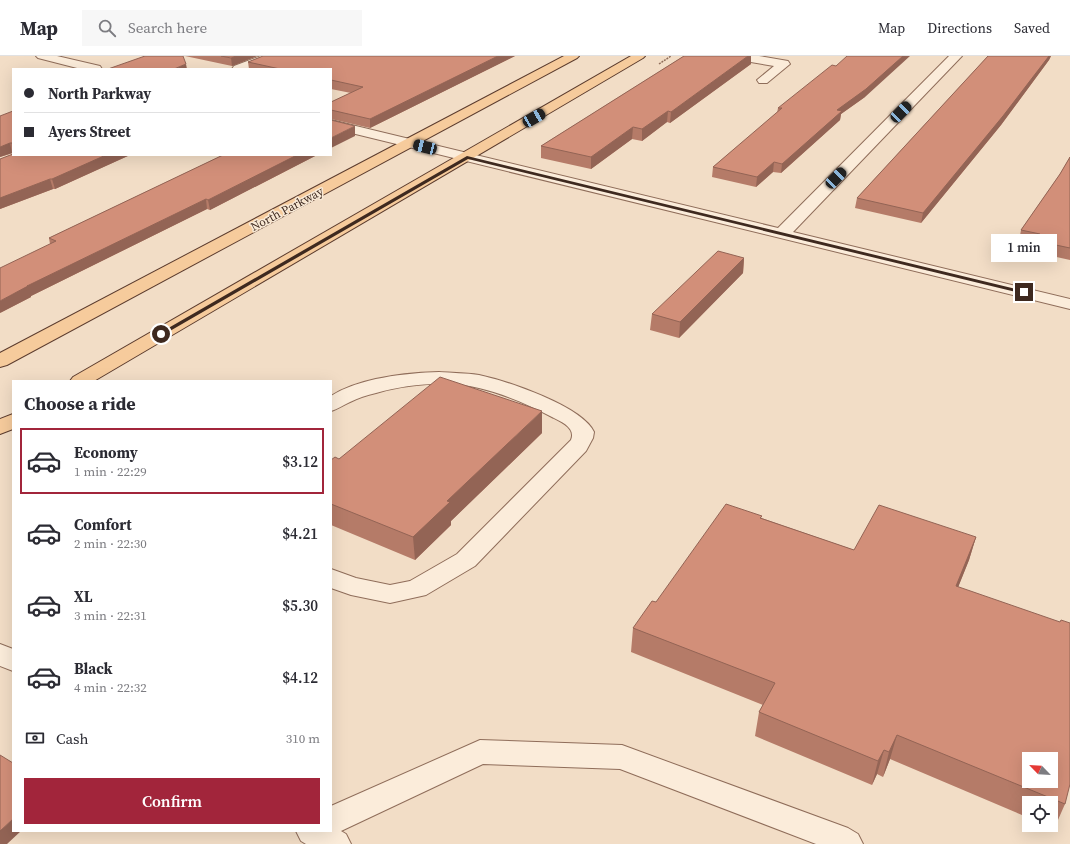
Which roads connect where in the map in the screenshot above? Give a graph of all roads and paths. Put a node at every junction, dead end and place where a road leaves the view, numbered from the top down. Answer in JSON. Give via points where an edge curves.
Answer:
{"nodes":[{"id":1,"x":42,"y":56,"type":"edge"},
{"id":2,"x":271,"y":56,"type":"edge"},
{"id":3,"x":573,"y":56,"type":"edge"},
{"id":4,"x":639,"y":56,"type":"edge"},
{"id":5,"x":739,"y":56,"type":"edge"},
{"id":6,"x":956,"y":56,"type":"edge"},
{"id":7,"x":92,"y":68,"type":"edge"},
{"id":8,"x":241,"y":68,"type":"edge"},
{"id":9,"x":763,"y":80,"type":"dead end"},
{"id":10,"x":332,"y":124,"type":"edge"},
{"id":11,"x":411,"y":143,"type":"junction"},
{"id":12,"x":467,"y":157,"type":"junction"},
{"id":13,"x":781,"y":234,"type":"junction"},
{"id":14,"x":1070,"y":304,"type":"edge"},
{"id":15,"x":0,"y":361,"type":"edge"},
{"id":16,"x":82,"y":380,"type":"edge"},
{"id":17,"x":332,"y":404,"type":"edge"},
{"id":18,"x":12,"y":421,"type":"edge"},
{"id":19,"x":0,"y":428,"type":"edge"},
{"id":20,"x":332,"y":578,"type":"edge"},
{"id":21,"x":0,"y":654,"type":"edge"},
{"id":22,"x":12,"y":660,"type":"edge"},
{"id":23,"x":332,"y":821,"type":"edge"},
{"id":24,"x":314,"y":832,"type":"edge"},
{"id":25,"x":335,"y":844,"type":"edge"},
{"id":26,"x":847,"y":844,"type":"edge"}],
"edges":[{"from":1,"to":7,"type":"street"},
{"from":2,"to":8,"type":"street"},
{"from":3,"to":11,"type":"main road","name":"North Parkway"},
{"from":4,"to":12,"type":"main road"},
{"from":5,"to":9,"type":"street","via":[[784,64]]},
{"from":6,"to":13,"type":"street"},
{"from":10,"to":11,"type":"street"},
{"from":11,"to":12,"type":"street"},
{"from":11,"to":15,"type":"main road","name":"North Parkway"},
{"from":12,"to":13,"type":"street"},
{"from":12,"to":16,"type":"main road"},
{"from":13,"to":14,"type":"street"},
{"from":17,"to":20,"type":"street","via":[[358,391],[389,383],[439,378],[483,383],[521,394],[575,420],[582,429],[583,437],[578,446],[466,560],[417,589],[390,594],[351,586]]},
{"from":18,"to":19,"type":"main road"},
{"from":21,"to":22,"type":"street"},
{"from":23,"to":26,"type":"street","via":[[480,752],[622,758],[838,838]]},
{"from":24,"to":25,"type":"street"}]}
